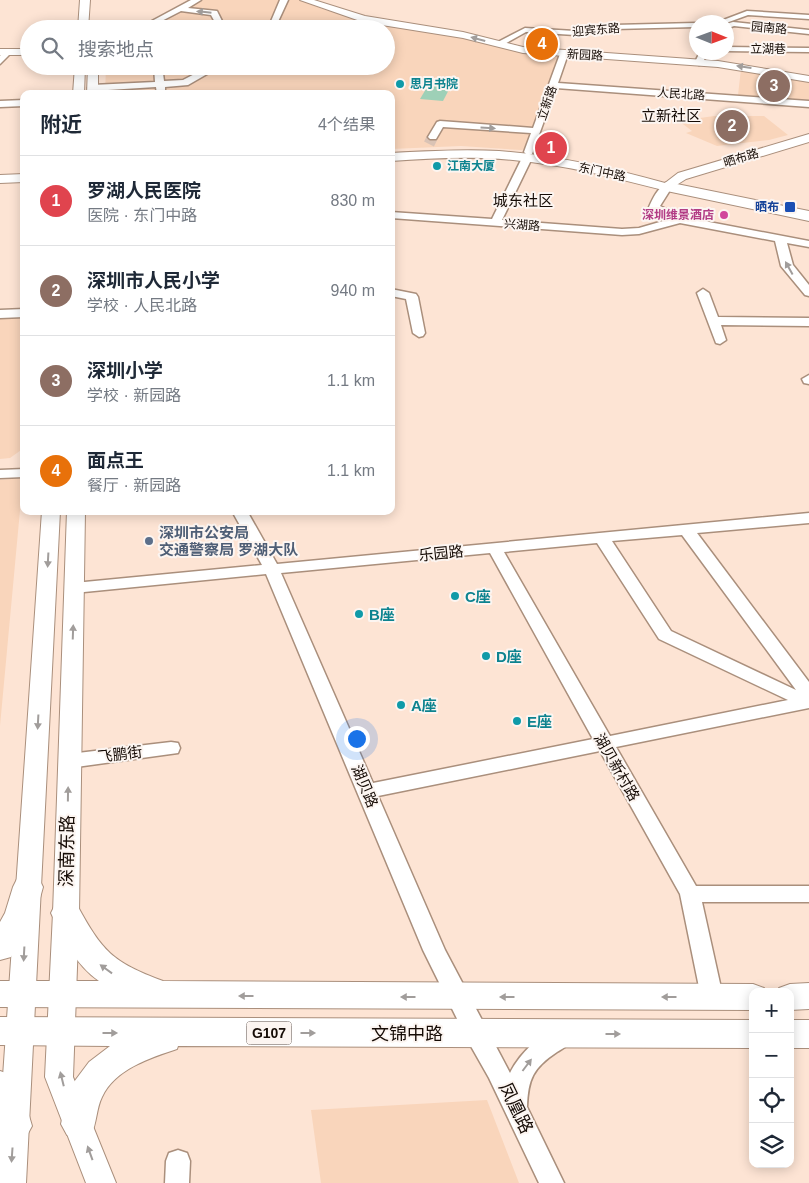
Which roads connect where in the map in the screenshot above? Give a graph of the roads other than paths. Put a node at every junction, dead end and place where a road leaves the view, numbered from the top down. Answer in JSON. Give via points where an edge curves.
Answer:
{"nodes":[{"id":1,"x":85,"y":0,"type":"edge"},
{"id":2,"x":197,"y":0,"type":"edge"},
{"id":3,"x":284,"y":0,"type":"edge"},
{"id":4,"x":305,"y":0,"type":"edge"},
{"id":5,"x":180,"y":9,"type":"junction"},
{"id":6,"x":95,"y":13,"type":"dead end"},
{"id":7,"x":809,"y":17,"type":"edge"},
{"id":8,"x":84,"y":20,"type":"edge"},
{"id":9,"x":95,"y":20,"type":"edge"},
{"id":10,"x":162,"y":20,"type":"edge"},
{"id":11,"x":218,"y":20,"type":"edge"},
{"id":12,"x":275,"y":20,"type":"edge"},
{"id":13,"x":369,"y":20,"type":"edge"},
{"id":14,"x":734,"y":20,"type":"edge"},
{"id":15,"x":395,"y":24,"type":"edge"},
{"id":16,"x":689,"y":25,"type":"edge"},
{"id":17,"x":734,"y":26,"type":"edge"},
{"id":18,"x":809,"y":32,"type":"edge"},
{"id":19,"x":498,"y":44,"type":"junction"},
{"id":20,"x":734,"y":48,"type":"edge"},
{"id":21,"x":809,"y":50,"type":"edge"},
{"id":22,"x":564,"y":54,"type":"junction"},
{"id":23,"x":20,"y":55,"type":"edge"},
{"id":24,"x":1,"y":56,"type":"edge"},
{"id":25,"x":699,"y":62,"type":"joint"},
{"id":26,"x":79,"y":75,"type":"edge"},
{"id":27,"x":93,"y":75,"type":"edge"},
{"id":28,"x":159,"y":75,"type":"edge"},
{"id":29,"x":201,"y":75,"type":"edge"},
{"id":30,"x":809,"y":80,"type":"edge"},
{"id":31,"x":553,"y":85,"type":"junction"},
{"id":32,"x":160,"y":89,"type":"edge"},
{"id":33,"x":78,"y":90,"type":"edge"},
{"id":34,"x":92,"y":90,"type":"edge"},
{"id":35,"x":126,"y":90,"type":"edge"},
{"id":36,"x":20,"y":103,"type":"edge"},
{"id":37,"x":0,"y":104,"type":"edge"},
{"id":38,"x":809,"y":104,"type":"edge"},
{"id":39,"x":491,"y":118,"type":"dead end"},
{"id":40,"x":538,"y":126,"type":"junction"},
{"id":41,"x":809,"y":140,"type":"edge"},
{"id":42,"x":430,"y":143,"type":"junction"},
{"id":43,"x":395,"y":150,"type":"edge"},
{"id":44,"x":528,"y":155,"type":"junction"},
{"id":45,"x":395,"y":157,"type":"edge"},
{"id":46,"x":20,"y":178,"type":"edge"},
{"id":47,"x":0,"y":179,"type":"edge"},
{"id":48,"x":20,"y":183,"type":"edge"},
{"id":49,"x":0,"y":184,"type":"edge"},
{"id":50,"x":671,"y":184,"type":"junction"},
{"id":51,"x":654,"y":207,"type":"junction"},
{"id":52,"x":809,"y":209,"type":"edge"},
{"id":53,"x":395,"y":215,"type":"edge"},
{"id":54,"x":809,"y":216,"type":"edge"},
{"id":55,"x":680,"y":220,"type":"junction"},
{"id":56,"x":495,"y":222,"type":"junction"},
{"id":57,"x":652,"y":227,"type":"junction"},
{"id":58,"x":780,"y":239,"type":"junction"},
{"id":59,"x":809,"y":244,"type":"edge"},
{"id":60,"x":809,"y":292,"type":"edge"},
{"id":61,"x":395,"y":293,"type":"edge"},
{"id":62,"x":704,"y":293,"type":"dead end"},
{"id":63,"x":20,"y":313,"type":"edge"},
{"id":64,"x":0,"y":314,"type":"edge"},
{"id":65,"x":713,"y":320,"type":"junction"},
{"id":66,"x":809,"y":322,"type":"edge"},
{"id":67,"x":419,"y":333,"type":"dead end"},
{"id":68,"x":720,"y":340,"type":"dead end"},
{"id":69,"x":20,"y":466,"type":"edge"},
{"id":70,"x":0,"y":468,"type":"edge"},
{"id":71,"x":20,"y":472,"type":"edge"},
{"id":72,"x":0,"y":474,"type":"edge"},
{"id":73,"x":51,"y":515,"type":"edge"},
{"id":74,"x":76,"y":515,"type":"edge"},
{"id":75,"x":241,"y":515,"type":"edge"},
{"id":76,"x":809,"y":518,"type":"edge"},
{"id":77,"x":686,"y":529,"type":"junction"},
{"id":78,"x":601,"y":537,"type":"junction"},
{"id":79,"x":494,"y":548,"type":"junction"},
{"id":80,"x":272,"y":569,"type":"junction"},
{"id":81,"x":74,"y":588,"type":"junction"},
{"id":82,"x":808,"y":699,"type":"edge"},
{"id":83,"x":604,"y":744,"type":"junction"},
{"id":84,"x":171,"y":748,"type":"dead end"},
{"id":85,"x":69,"y":760,"type":"junction"},
{"id":86,"x":366,"y":791,"type":"junction"},
{"id":87,"x":28,"y":887,"type":"junction"},
{"id":88,"x":690,"y":894,"type":"junction"},
{"id":89,"x":809,"y":894,"type":"edge"},
{"id":90,"x":66,"y":913,"type":"junction"},
{"id":91,"x":0,"y":948,"type":"edge"},
{"id":92,"x":11,"y":994,"type":"edge"},
{"id":93,"x":63,"y":994,"type":"junction"},
{"id":94,"x":166,"y":996,"type":"junction"},
{"id":95,"x":794,"y":996,"type":"edge"},
{"id":96,"x":809,"y":996,"type":"edge"},
{"id":97,"x":457,"y":997,"type":"junction"},
{"id":98,"x":712,"y":997,"type":"junction"},
{"id":99,"x":749,"y":997,"type":"edge"},
{"id":100,"x":10,"y":1031,"type":"edge"},
{"id":101,"x":62,"y":1032,"type":"junction"},
{"id":102,"x":199,"y":1033,"type":"junction"},
{"id":103,"x":476,"y":1034,"type":"junction"},
{"id":104,"x":568,"y":1034,"type":"junction"},
{"id":105,"x":749,"y":1034,"type":"edge"},
{"id":106,"x":794,"y":1034,"type":"edge"},
{"id":107,"x":809,"y":1034,"type":"edge"},
{"id":108,"x":0,"y":1086,"type":"edge"},
{"id":109,"x":517,"y":1110,"type":"junction"},
{"id":110,"x":79,"y":1124,"type":"junction"},
{"id":111,"x":14,"y":1126,"type":"junction"},
{"id":112,"x":10,"y":1183,"type":"edge"},
{"id":113,"x":101,"y":1183,"type":"edge"},
{"id":114,"x":552,"y":1183,"type":"edge"}],
"edges":[{"from":1,"to":8,"type":"main road"},
{"from":2,"to":5,"type":"street"},
{"from":3,"to":12,"type":"street"},
{"from":13,"to":4,"type":"main road","name":"新园路","one_way":true},
{"from":5,"to":10,"type":"street"},
{"from":11,"to":5,"type":"street","one_way":true,"via":[[214,13]]},
{"from":6,"to":9,"type":"main road"},
{"from":7,"to":14,"type":"street","via":[[747,13]]},
{"from":19,"to":15,"type":"main road","name":"新园路","one_way":true},
{"from":16,"to":19,"type":"street","name":"迎宾东路","via":[[614,27],[575,33],[525,30]]},
{"from":17,"to":18,"type":"street","name":"园南路"},
{"from":19,"to":22,"type":"main road","name":"新园路"},
{"from":20,"to":21,"type":"street","name":"立湖巷"},
{"from":22,"to":25,"type":"main road","name":"新园路"},
{"from":22,"to":31,"type":"street","name":"立新路"},
{"from":23,"to":24,"type":"main road"},
{"from":30,"to":25,"type":"main road","name":"新园路","one_way":true},
{"from":26,"to":33,"type":"main road"},
{"from":27,"to":34,"type":"main road"},
{"from":28,"to":32,"type":"street"},
{"from":29,"to":32,"type":"street","via":[[189,82]]},
{"from":31,"to":38,"type":"street","name":"人民北路"},
{"from":31,"to":40,"type":"street","name":"立新路"},
{"from":32,"to":35,"type":"street"},
{"from":36,"to":37,"type":"street"},
{"from":39,"to":40,"type":"street"},
{"from":42,"to":40,"type":"street","one_way":true,"via":[[440,124]]},
{"from":40,"to":44,"type":"street","name":"立新路"},
{"from":41,"to":50,"type":"main road","name":"晒布路"},
{"from":42,"to":43,"type":"main road","name":"东门中路"},
{"from":42,"to":44,"type":"main road","name":"东门中路"},
{"from":44,"to":45,"type":"main road","name":"东门中路"},
{"from":44,"to":50,"type":"main road","name":"东门中路"},
{"from":44,"to":56,"type":"street","name":"立新路"},
{"from":46,"to":47,"type":"main road"},
{"from":48,"to":49,"type":"main road"},
{"from":50,"to":51,"type":"street"},
{"from":50,"to":52,"type":"highway","name":"东门中路"},
{"from":50,"to":54,"type":"highway","name":"东门中路"},
{"from":51,"to":55,"type":"street","name":"兴湖路"},
{"from":51,"to":57,"type":"street"},
{"from":53,"to":56,"type":"street","name":"兴湖路"},
{"from":55,"to":57,"type":"street","name":"兴湖路"},
{"from":55,"to":58,"type":"street","name":"兴湖路"},
{"from":56,"to":57,"type":"street","name":"兴湖路","via":[[619,232]]},
{"from":58,"to":59,"type":"street","name":"兴湖路"},
{"from":60,"to":58,"type":"street","one_way":true,"via":[[787,266]]},
{"from":61,"to":67,"type":"street","via":[[412,297]]},
{"from":62,"to":65,"type":"street"},
{"from":63,"to":64,"type":"street"},
{"from":65,"to":66,"type":"street"},
{"from":65,"to":68,"type":"street"},
{"from":69,"to":70,"type":"street"},
{"from":71,"to":72,"type":"street"},
{"from":73,"to":87,"type":"main road","one_way":true},
{"from":74,"to":81,"type":"main road","name":"深南东路"},
{"from":75,"to":80,"type":"street","name":"湖贝路"},
{"from":76,"to":77,"type":"street","name":"乐园路"},
{"from":77,"to":78,"type":"street","name":"乐园路"},
{"from":77,"to":82,"type":"street"},
{"from":78,"to":79,"type":"street","name":"乐园路"},
{"from":78,"to":82,"type":"street","via":[[664,635]]},
{"from":79,"to":80,"type":"street","name":"乐园路"},
{"from":79,"to":83,"type":"street","name":"湖贝新村路"},
{"from":80,"to":81,"type":"street","name":"乐园路"},
{"from":80,"to":86,"type":"street","name":"湖贝路"},
{"from":85,"to":81,"type":"main road","name":"深南东路","one_way":true},
{"from":82,"to":83,"type":"street"},
{"from":83,"to":86,"type":"street"},
{"from":83,"to":88,"type":"street","name":"湖贝新村路"},
{"from":84,"to":85,"type":"street","name":"飞鹏街"},
{"from":90,"to":85,"type":"main road","name":"深南东路","one_way":true},
{"from":86,"to":97,"type":"street","name":"湖贝路"},
{"from":87,"to":91,"type":"highway","via":[[20,916]]},
{"from":87,"to":92,"type":"main road","one_way":true},
{"from":88,"to":89,"type":"street"},
{"from":88,"to":98,"type":"street","name":"湖贝新村路"},
{"from":90,"to":93,"type":"main road","name":"深南东路"},
{"from":94,"to":90,"type":"highway","one_way":true,"via":[[120,978],[102,967],[76,936]]},
{"from":92,"to":93,"type":"highway"},
{"from":92,"to":100,"type":"main road"},
{"from":93,"to":94,"type":"highway"},
{"from":93,"to":101,"type":"main road","name":"深南东路"},
{"from":97,"to":94,"type":"highway","one_way":true},
{"from":95,"to":96,"type":"highway"},
{"from":98,"to":97,"type":"highway","one_way":true},
{"from":97,"to":103,"type":"street","name":"湖贝路"},
{"from":98,"to":99,"type":"highway"},
{"from":100,"to":101,"type":"highway","number":"G107"},
{"from":100,"to":111,"type":"main road"},
{"from":101,"to":102,"type":"highway","name":"文锦中路","number":"G107","one_way":true},
{"from":110,"to":101,"type":"main road","name":"深南东路","one_way":true,"via":[[59,1077]]},
{"from":102,"to":103,"type":"highway","name":"文锦中路","number":"G107","one_way":true},
{"from":102,"to":110,"type":"highway","via":[[164,1039],[117,1058],[101,1071],[86,1094]]},
{"from":103,"to":104,"type":"highway","name":"文锦中路","number":"G107"},
{"from":103,"to":109,"type":"street","name":"凤凰路"},
{"from":104,"to":105,"type":"highway","name":"文锦中路","number":"G107","one_way":true},
{"from":109,"to":104,"type":"street","one_way":true,"via":[[515,1093],[522,1071],[541,1049]]},
{"from":106,"to":107,"type":"highway"},
{"from":108,"to":111,"type":"highway"},
{"from":109,"to":114,"type":"street","name":"凤凰路"},
{"from":113,"to":110,"type":"main road","name":"深南东路","one_way":true},
{"from":111,"to":112,"type":"main road","one_way":true}]}
